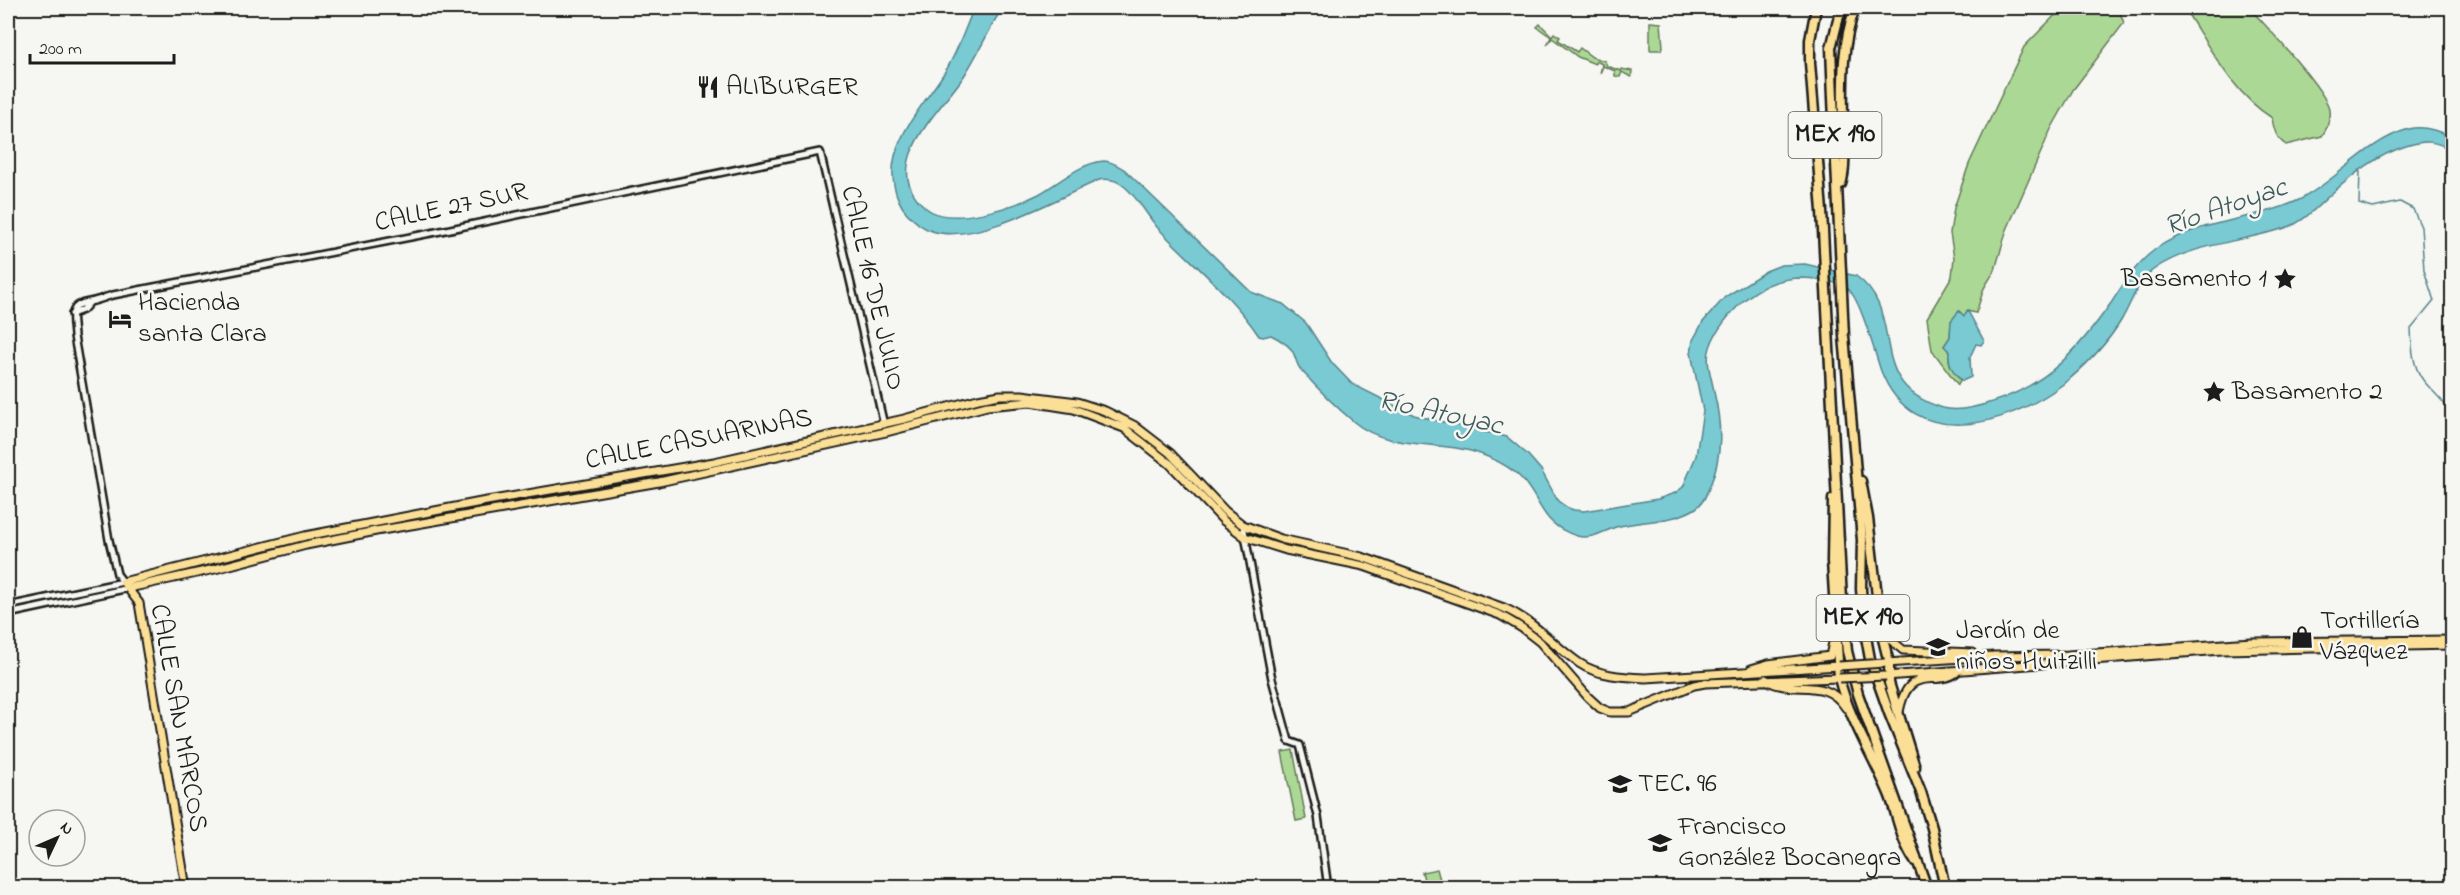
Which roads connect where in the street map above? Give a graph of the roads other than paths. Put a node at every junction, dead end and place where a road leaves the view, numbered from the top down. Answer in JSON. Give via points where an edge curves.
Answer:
{"nodes":[{"id":1,"x":1816,"y":8,"type":"edge"},
{"id":2,"x":1841,"y":8,"type":"edge"},
{"id":3,"x":1855,"y":8,"type":"edge"},
{"id":4,"x":820,"y":152,"type":"joint"},
{"id":5,"x":1838,"y":190,"type":"junction"},
{"id":6,"x":72,"y":314,"type":"joint"},
{"id":7,"x":884,"y":424,"type":"junction"},
{"id":8,"x":886,"y":432,"type":"junction"},
{"id":9,"x":1854,"y":457,"type":"junction"},
{"id":10,"x":1834,"y":461,"type":"junction"},
{"id":11,"x":1243,"y":525,"type":"junction"},
{"id":12,"x":1245,"y":537,"type":"junction"},
{"id":13,"x":1875,"y":581,"type":"junction"},
{"id":14,"x":123,"y":582,"type":"junction"},
{"id":15,"x":129,"y":588,"type":"junction"},
{"id":16,"x":8,"y":606,"type":"edge"},
{"id":17,"x":8,"y":614,"type":"edge"},
{"id":18,"x":1836,"y":618,"type":"junction"},
{"id":19,"x":1550,"y":638,"type":"junction"},
{"id":20,"x":2452,"y":640,"type":"edge"},
{"id":21,"x":1540,"y":642,"type":"junction"},
{"id":22,"x":2452,"y":645,"type":"edge"},
{"id":23,"x":1994,"y":656,"type":"junction"},
{"id":24,"x":1887,"y":663,"type":"junction"},
{"id":25,"x":1839,"y":666,"type":"junction"},
{"id":26,"x":1959,"y":671,"type":"junction"},
{"id":27,"x":1741,"y":672,"type":"junction"},
{"id":28,"x":1887,"y":676,"type":"junction"},
{"id":29,"x":1839,"y":678,"type":"junction"},
{"id":30,"x":1765,"y":679,"type":"junction"},
{"id":31,"x":1899,"y":712,"type":"junction"},
{"id":32,"x":1857,"y":725,"type":"junction"},
{"id":33,"x":1921,"y":792,"type":"junction"},
{"id":34,"x":1922,"y":871,"type":"junction"},
{"id":35,"x":186,"y":888,"type":"edge"},
{"id":36,"x":1328,"y":888,"type":"edge"},
{"id":37,"x":1928,"y":888,"type":"edge"},
{"id":38,"x":1945,"y":888,"type":"edge"}],
"edges":[{"from":1,"to":10,"type":"highway","number":"MEX 190","via":[[1810,63]]},
{"from":2,"to":5,"type":"highway","number":"MEX 190","via":[[1831,48]]},
{"from":3,"to":5,"type":"highway","via":[[1843,54],[1844,159]]},
{"from":4,"to":6,"type":"street","name":"CALLE 27 SUR","via":[[112,295],[78,304]]},
{"from":4,"to":7,"type":"street","name":"CALLE 16 DE JULIO"},
{"from":5,"to":9,"type":"highway","number":"MEX 190","via":[[1839,264]]},
{"from":6,"to":14,"type":"street","name":"CALLE SAN MARCOS","via":[[109,540],[117,574]]},
{"from":7,"to":8,"type":"street","name":"CALLE 16 DE JULIO"},
{"from":7,"to":11,"type":"main road","name":"CALLE CASUARINAS","via":[[1000,395],[1077,402],[1121,419],[1151,437]]},
{"from":7,"to":14,"type":"main road","name":"CALLE CASUARINAS","via":[[658,472],[305,536]]},
{"from":8,"to":12,"type":"main road","name":"CALLE CASUARINAS","via":[[1009,402],[1074,409],[1113,423],[1141,439]]},
{"from":8,"to":15,"type":"main road","name":"CALLE CASUARINAS","via":[[659,482],[320,542]]},
{"from":9,"to":13,"type":"highway","via":[[1868,518]]},
{"from":9,"to":33,"type":"highway","number":"MEX 190","via":[[1862,540],[1861,589],[1870,658]]},
{"from":10,"to":18,"type":"highway","via":[[1832,561]]},
{"from":10,"to":34,"type":"highway","number":"MEX 190","via":[[1847,651],[1858,694]]},
{"from":11,"to":12,"type":"street"},
{"from":11,"to":19,"type":"main road","name":"CALLE CASUARINAS","via":[[1354,555],[1504,608]]},
{"from":12,"to":21,"type":"main road","name":"CALLE CASUARINAS","via":[[1364,567],[1462,600],[1507,619]]},
{"from":12,"to":36,"type":"street","via":[[1272,679],[1289,741],[1300,745],[1318,816]]},
{"from":13,"to":23,"type":"main road","via":[[1887,633],[1898,648],[1909,652]]},
{"from":13,"to":24,"type":"highway"},
{"from":14,"to":15,"type":"main road","name":"CALLE SAN MARCOS"},
{"from":14,"to":16,"type":"street"},
{"from":15,"to":17,"type":"street"},
{"from":15,"to":35,"type":"main road","name":"CALLE SAN MARCOS","via":[[139,603],[145,633]]},
{"from":18,"to":25,"type":"highway"},
{"from":18,"to":27,"type":"main road","via":[[1830,656],[1768,664]]},
{"from":19,"to":21,"type":"main road","via":[[1542,637]]},
{"from":19,"to":27,"type":"main road","name":"CALLE CASUARINAS","via":[[1579,663],[1619,677]]},
{"from":20,"to":23,"type":"main road","via":[[2252,642],[2068,655]]},
{"from":21,"to":30,"type":"main road","name":"CALLE CASUARINAS","via":[[1588,697],[1610,712],[1629,712],[1694,685]]},
{"from":22,"to":26,"type":"main road","via":[[2222,650]]},
{"from":23,"to":24,"type":"main road"},
{"from":24,"to":25,"type":"main road","bridge":true},
{"from":24,"to":28,"type":"highway"},
{"from":25,"to":27,"type":"main road"},
{"from":25,"to":29,"type":"highway"},
{"from":26,"to":28,"type":"main road","name":"CALLE CASUARINAS"},
{"from":26,"to":31,"type":"main road","via":[[1915,683],[1904,694]]},
{"from":28,"to":29,"type":"main road","name":"CALLE CASUARINAS","bridge":true},
{"from":28,"to":31,"type":"highway"},
{"from":29,"to":30,"type":"main road","name":"CALLE CASUARINAS"},
{"from":29,"to":32,"type":"highway"},
{"from":30,"to":32,"type":"main road","via":[[1775,685],[1834,693]]},
{"from":31,"to":33,"type":"highway"},
{"from":32,"to":34,"type":"highway","via":[[1890,798],[1909,853]]},
{"from":33,"to":38,"type":"highway","number":"MEX 190"},
{"from":34,"to":37,"type":"highway","number":"MEX 190"}]}
